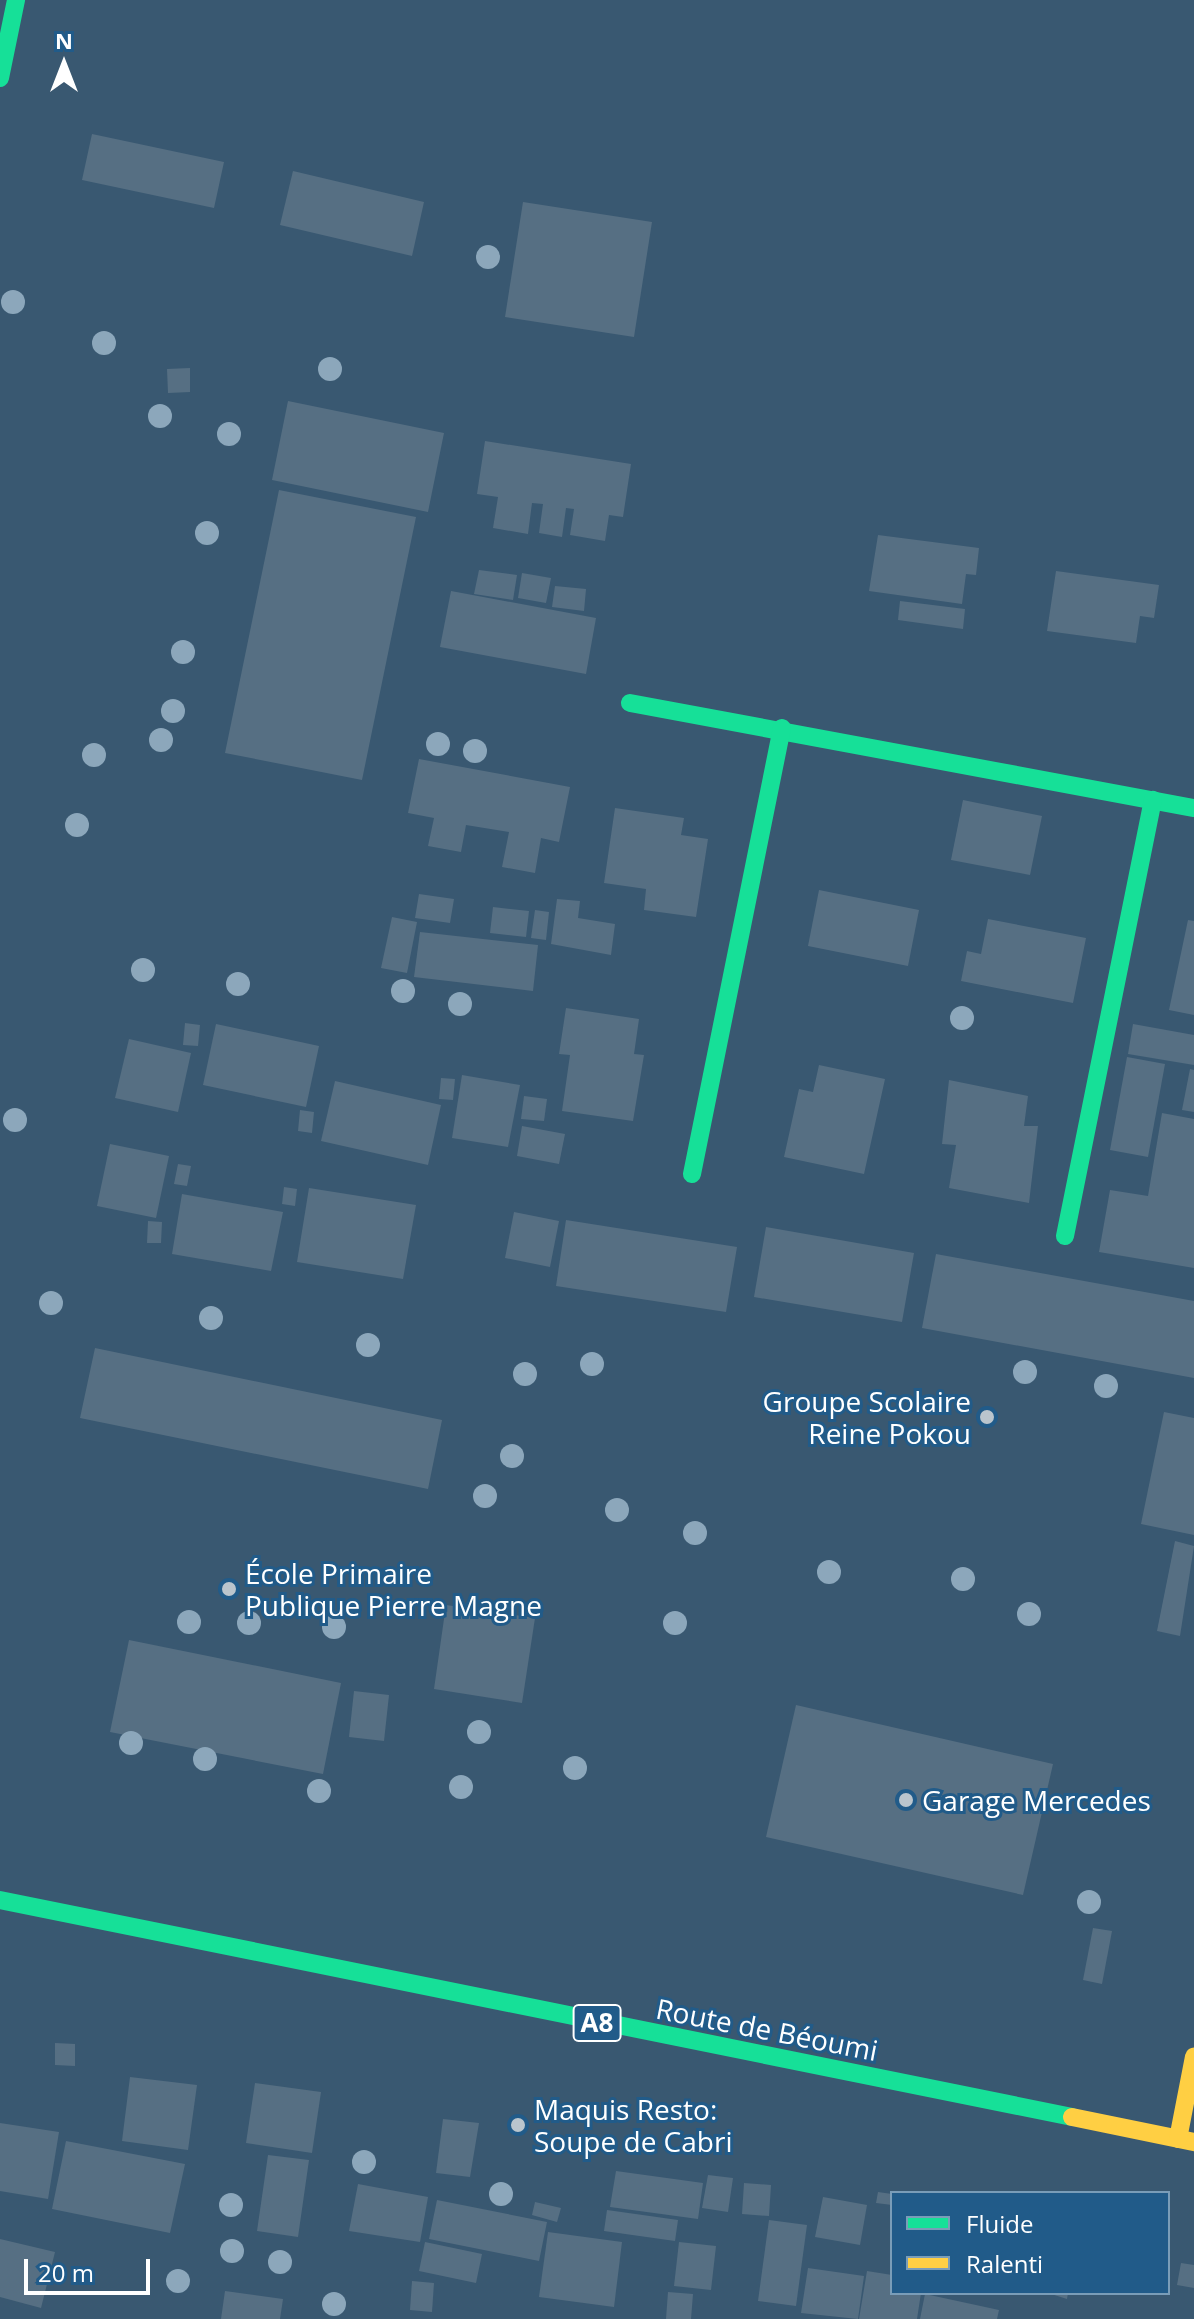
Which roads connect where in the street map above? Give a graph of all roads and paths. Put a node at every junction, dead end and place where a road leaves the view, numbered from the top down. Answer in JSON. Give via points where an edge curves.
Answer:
{"nodes":[{"id":1,"x":16,"y":0,"type":"edge"},
{"id":2,"x":0,"y":78,"type":"edge"},
{"id":3,"x":630,"y":703,"type":"dead end"},
{"id":4,"x":782,"y":728,"type":"junction"},
{"id":5,"x":1153,"y":800,"type":"junction"},
{"id":6,"x":1194,"y":808,"type":"edge"},
{"id":7,"x":692,"y":1174,"type":"dead end"},
{"id":8,"x":1065,"y":1236,"type":"dead end"},
{"id":9,"x":0,"y":1900,"type":"edge"},
{"id":10,"x":1194,"y":2057,"type":"edge"},
{"id":11,"x":1186,"y":2140,"type":"edge"}],
"edges":[{"from":1,"to":2,"type":"street"},
{"from":3,"to":4,"type":"street"},
{"from":4,"to":5,"type":"street"},
{"from":4,"to":7,"type":"street"},
{"from":5,"to":6,"type":"street"},
{"from":5,"to":8,"type":"street"},
{"from":9,"to":11,"type":"street","name":"Route de Béoumi","number":"A8"},
{"from":10,"to":11,"type":"street"}]}
